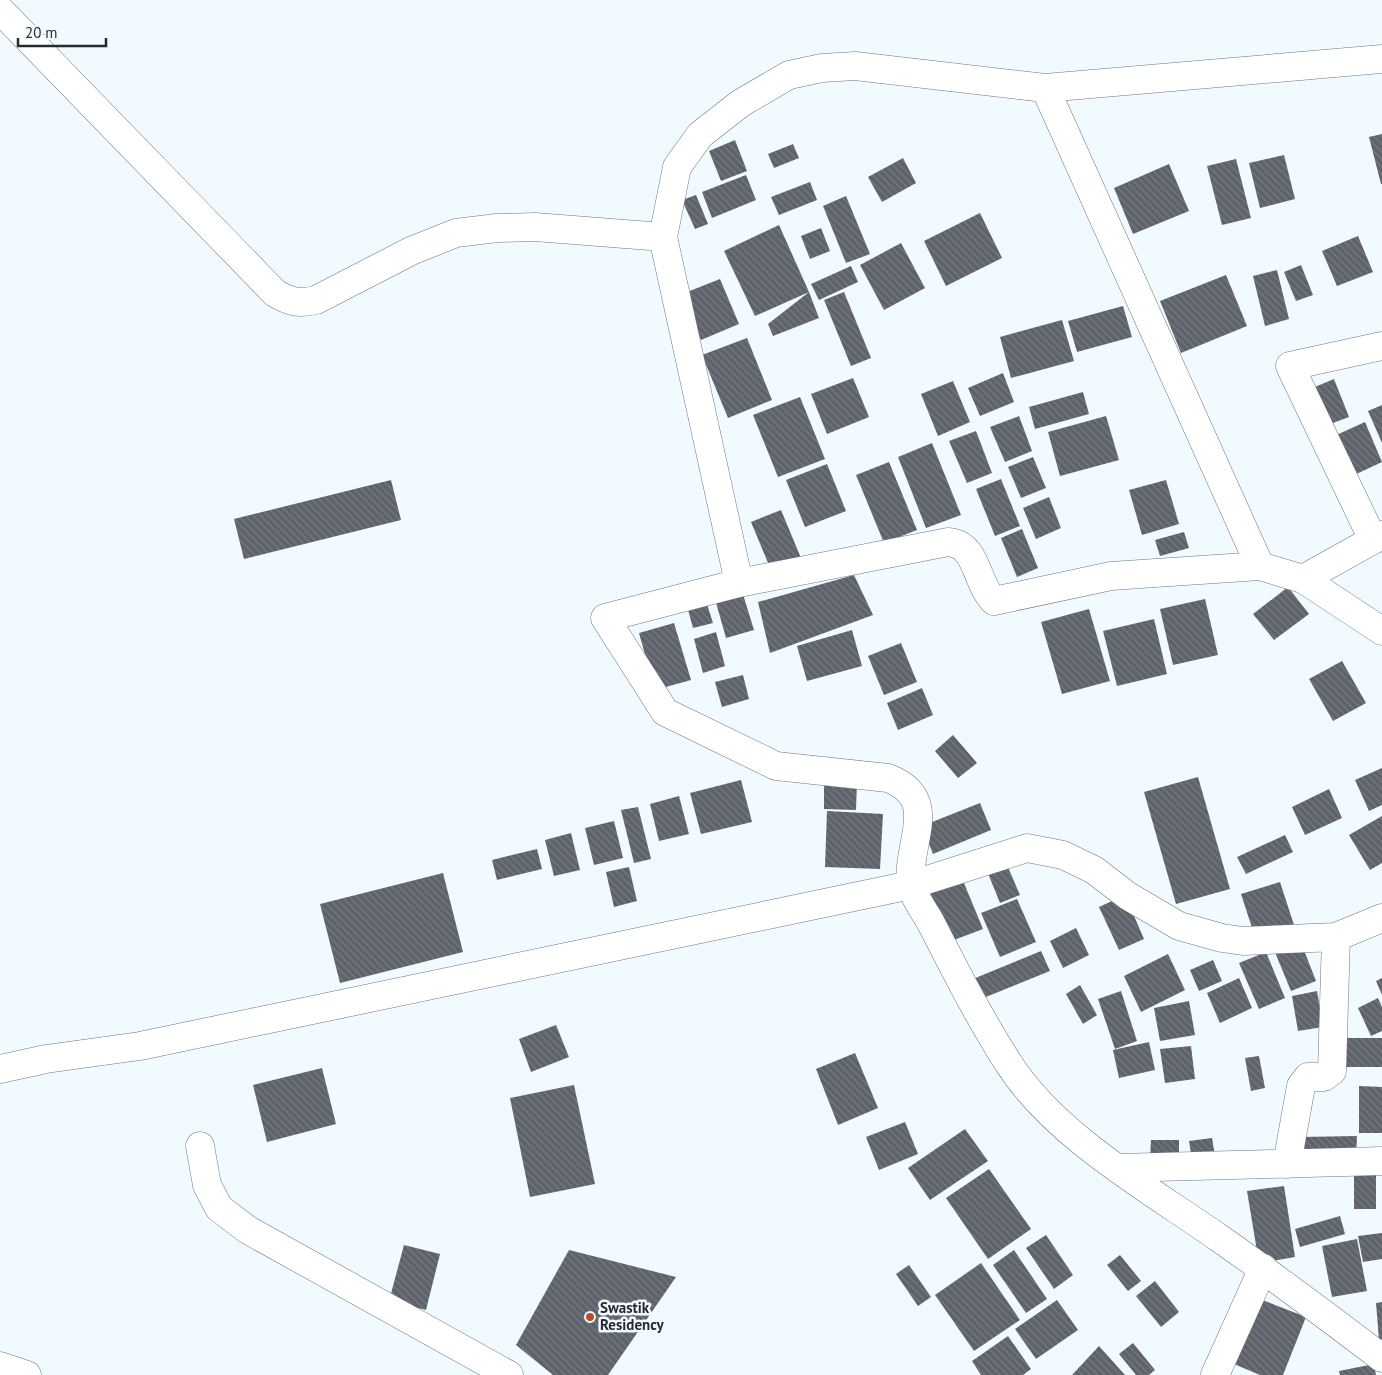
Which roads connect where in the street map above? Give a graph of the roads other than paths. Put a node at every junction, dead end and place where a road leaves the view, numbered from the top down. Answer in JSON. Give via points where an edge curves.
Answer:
{"nodes":[{"id":1,"x":0,"y":10,"type":"edge"},
{"id":2,"x":1382,"y":59,"type":"edge"},
{"id":3,"x":1045,"y":88,"type":"junction"},
{"id":4,"x":662,"y":238,"type":"junction"},
{"id":5,"x":1382,"y":346,"type":"edge"},
{"id":6,"x":1377,"y":538,"type":"edge"},
{"id":7,"x":1260,"y":566,"type":"junction"},
{"id":8,"x":1302,"y":580,"type":"junction"},
{"id":9,"x":739,"y":583,"type":"junction"},
{"id":10,"x":1382,"y":631,"type":"edge"},
{"id":11,"x":911,"y":885,"type":"junction"},
{"id":12,"x":1382,"y":918,"type":"edge"},
{"id":13,"x":1336,"y":937,"type":"junction"},
{"id":14,"x":0,"y":1069,"type":"edge"},
{"id":15,"x":200,"y":1146,"type":"dead end"},
{"id":16,"x":1382,"y":1161,"type":"edge"},
{"id":17,"x":1287,"y":1164,"type":"junction"},
{"id":18,"x":1117,"y":1168,"type":"junction"},
{"id":19,"x":1262,"y":1268,"type":"junction"},
{"id":20,"x":1382,"y":1358,"type":"edge"},
{"id":21,"x":0,"y":1366,"type":"edge"},
{"id":22,"x":27,"y":1375,"type":"edge"},
{"id":23,"x":509,"y":1375,"type":"edge"},
{"id":24,"x":1215,"y":1375,"type":"edge"}],
"edges":[{"from":1,"to":4,"type":"street","via":[[275,293],[290,302],[316,300],[411,251],[456,233],[535,227]]},
{"from":2,"to":3,"type":"street"},
{"from":3,"to":4,"type":"street","via":[[856,66],[822,68],[789,75],[740,103],[700,135],[676,167]]},
{"from":3,"to":7,"type":"street"},
{"from":4,"to":9,"type":"street"},
{"from":5,"to":6,"type":"street","via":[[1290,366]]},
{"from":6,"to":8,"type":"street"},
{"from":7,"to":8,"type":"street"},
{"from":7,"to":9,"type":"street","via":[[1111,576],[994,601],[981,583],[970,554],[962,546],[948,542]]},
{"from":8,"to":10,"type":"street"},
{"from":9,"to":11,"type":"street","via":[[605,618],[665,712],[776,766],[888,778],[904,785],[911,792],[918,810]]},
{"from":11,"to":13,"type":"street","via":[[1027,848],[1063,855],[1094,870],[1128,896],[1179,926],[1242,941]]},
{"from":11,"to":14,"type":"street","via":[[140,1046]]},
{"from":11,"to":18,"type":"street","via":[[982,1021],[1014,1073],[1055,1120]]},
{"from":12,"to":13,"type":"street"},
{"from":13,"to":17,"type":"street","via":[[1332,1071],[1324,1077],[1308,1077],[1301,1086]]},
{"from":15,"to":23,"type":"street","via":[[207,1185],[219,1208],[248,1230]]},
{"from":16,"to":17,"type":"street"},
{"from":17,"to":18,"type":"street"},
{"from":18,"to":19,"type":"street"},
{"from":19,"to":20,"type":"street"},
{"from":19,"to":24,"type":"street"},
{"from":21,"to":22,"type":"street"}]}
